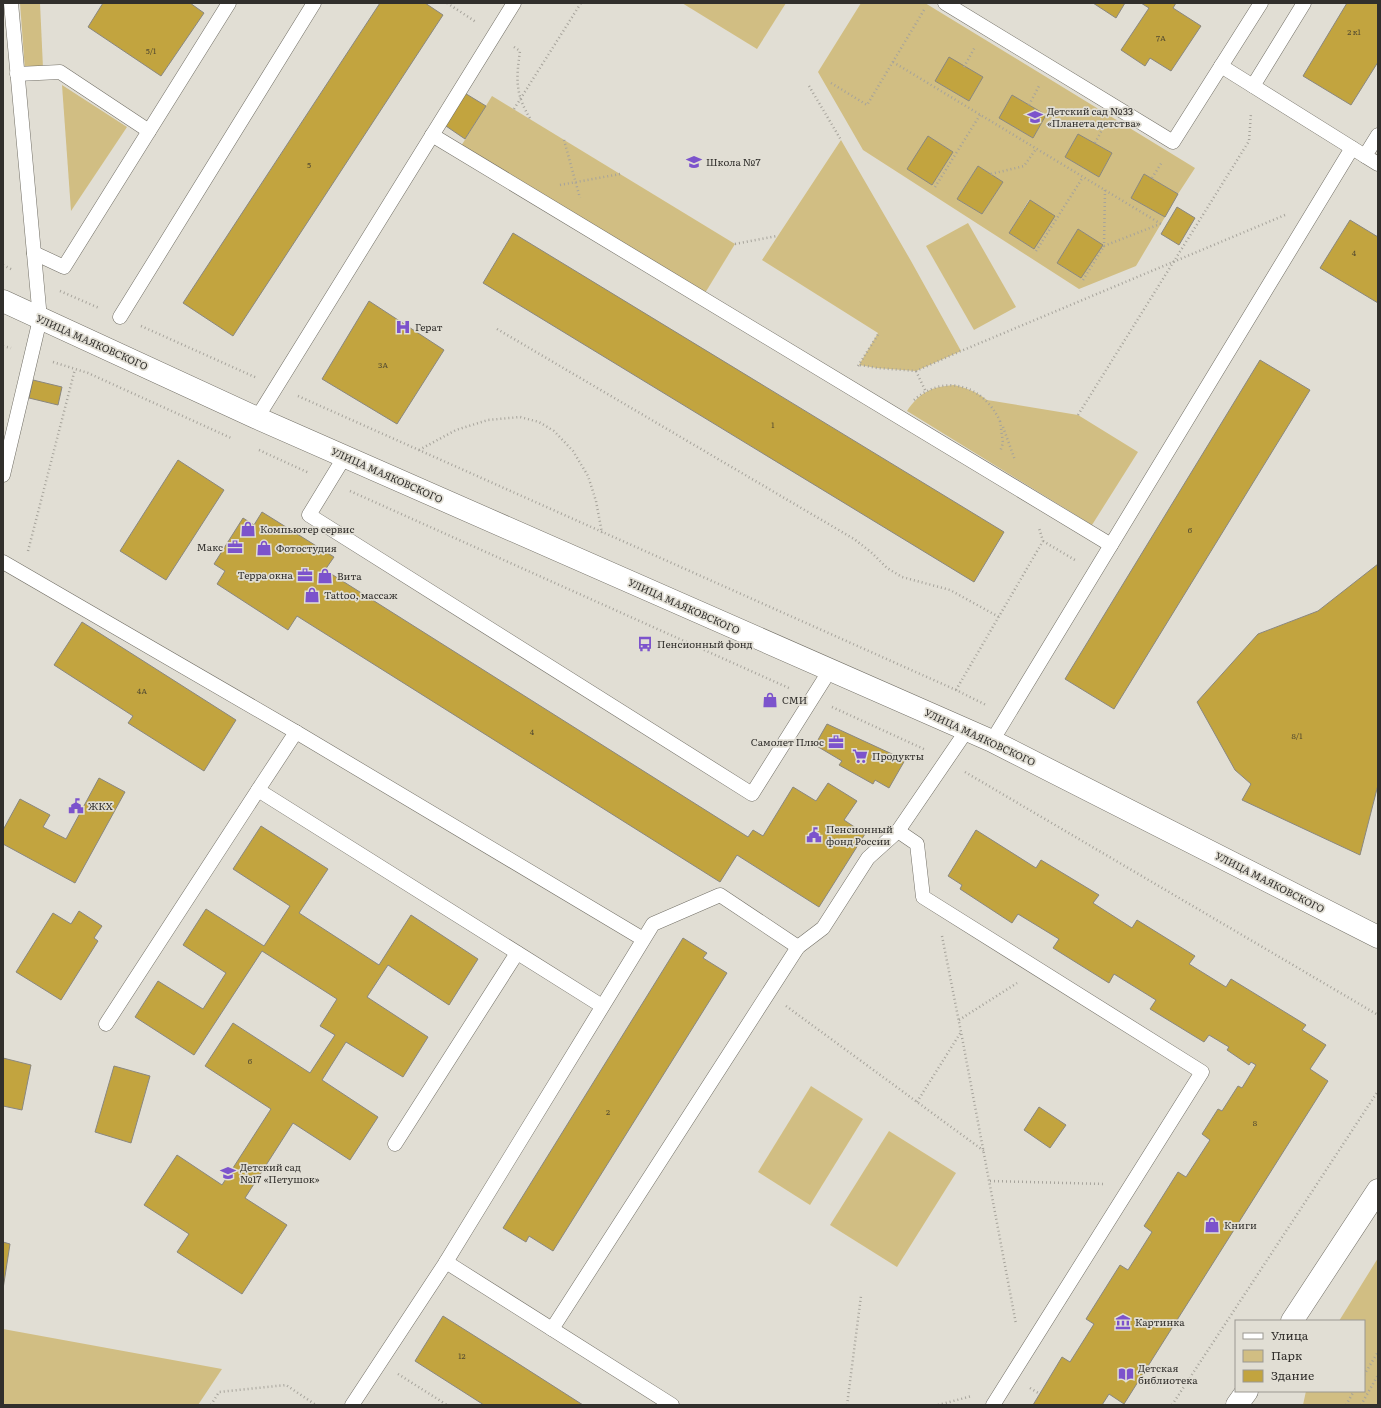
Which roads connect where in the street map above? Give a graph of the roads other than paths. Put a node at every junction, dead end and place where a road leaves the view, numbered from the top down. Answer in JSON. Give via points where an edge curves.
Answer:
{"nodes":[{"id":1,"x":11,"y":3,"type":"edge"},
{"id":2,"x":229,"y":3,"type":"edge"},
{"id":3,"x":314,"y":3,"type":"edge"},
{"id":4,"x":514,"y":3,"type":"edge"},
{"id":5,"x":945,"y":3,"type":"edge"},
{"id":6,"x":1261,"y":3,"type":"edge"},
{"id":7,"x":1304,"y":3,"type":"edge"},
{"id":8,"x":1221,"y":66,"type":"junction"},
{"id":9,"x":17,"y":74,"type":"junction"},
{"id":10,"x":1253,"y":86,"type":"junction"},
{"id":11,"x":149,"y":131,"type":"junction"},
{"id":12,"x":432,"y":135,"type":"junction"},
{"id":13,"x":1378,"y":135,"type":"edge"},
{"id":14,"x":1352,"y":148,"type":"junction"},
{"id":15,"x":1365,"y":156,"type":"junction"},
{"id":16,"x":1378,"y":164,"type":"edge"},
{"id":17,"x":34,"y":253,"type":"junction"},
{"id":18,"x":3,"y":302,"type":"edge"},
{"id":19,"x":120,"y":317,"type":"road end"},
{"id":20,"x":40,"y":319,"type":"junction"},
{"id":21,"x":257,"y":418,"type":"junction"},
{"id":22,"x":345,"y":456,"type":"junction"},
{"id":23,"x":3,"y":474,"type":"edge"},
{"id":24,"x":1111,"y":545,"type":"junction"},
{"id":25,"x":3,"y":562,"type":"edge"},
{"id":26,"x":830,"y":670,"type":"junction"},
{"id":27,"x":967,"y":730,"type":"junction"},
{"id":28,"x":296,"y":732,"type":"junction"},
{"id":29,"x":992,"y":741,"type":"junction"},
{"id":30,"x":258,"y":790,"type":"junction"},
{"id":31,"x":898,"y":831,"type":"junction"},
{"id":32,"x":1378,"y":938,"type":"edge"},
{"id":33,"x":643,"y":939,"type":"junction"},
{"id":34,"x":798,"y":947,"type":"junction"},
{"id":35,"x":517,"y":952,"type":"junction"},
{"id":36,"x":602,"y":1006,"type":"junction"},
{"id":37,"x":106,"y":1024,"type":"dead end"},
{"id":38,"x":395,"y":1144,"type":"dead end"},
{"id":39,"x":1378,"y":1190,"type":"edge"},
{"id":40,"x":446,"y":1262,"type":"junction"},
{"id":41,"x":1293,"y":1320,"type":"edge"},
{"id":42,"x":552,"y":1329,"type":"junction"},
{"id":43,"x":1246,"y":1392,"type":"edge"},
{"id":44,"x":352,"y":1405,"type":"edge"},
{"id":45,"x":672,"y":1405,"type":"edge"},
{"id":46,"x":993,"y":1405,"type":"edge"},
{"id":47,"x":1238,"y":1405,"type":"edge"}],
"edges":[{"from":1,"to":9,"type":"lane"},
{"from":2,"to":11,"type":"lane"},
{"from":3,"to":19,"type":"lane"},
{"from":4,"to":12,"type":"lane"},
{"from":5,"to":8,"type":"lane","via":[[1173,142]]},
{"from":6,"to":8,"type":"lane"},
{"from":7,"to":10,"type":"lane"},
{"from":8,"to":10,"type":"lane"},
{"from":9,"to":11,"type":"lane","via":[[60,72]]},
{"from":9,"to":17,"type":"lane"},
{"from":10,"to":14,"type":"lane"},
{"from":11,"to":17,"type":"lane","via":[[64,267]]},
{"from":12,"to":21,"type":"lane"},
{"from":12,"to":24,"type":"lane"},
{"from":13,"to":15,"type":"lane"},
{"from":14,"to":15,"type":"lane"},
{"from":14,"to":24,"type":"lane"},
{"from":15,"to":16,"type":"lane"},
{"from":17,"to":20,"type":"lane"},
{"from":18,"to":20,"type":"street","name":"УЛИЦА МАЯКОВСКОГО"},
{"from":20,"to":21,"type":"street","name":"УЛИЦА МАЯКОВСКОГО"},
{"from":20,"to":23,"type":"lane"},
{"from":21,"to":22,"type":"street","name":"УЛИЦА МАЯКОВСКОГО"},
{"from":22,"to":26,"type":"street","name":"УЛИЦА МАЯКОВСКОГО"},
{"from":22,"to":26,"type":"lane","via":[[309,515],[752,794]]},
{"from":24,"to":29,"type":"lane"},
{"from":25,"to":28,"type":"lane"},
{"from":26,"to":27,"type":"street","name":"УЛИЦА МАЯКОВСКОГО"},
{"from":27,"to":29,"type":"street","name":"УЛИЦА МАЯКОВСКОГО"},
{"from":27,"to":31,"type":"lane"},
{"from":28,"to":30,"type":"lane"},
{"from":28,"to":33,"type":"lane"},
{"from":29,"to":32,"type":"street","name":"УЛИЦА МАЯКОВСКОГО"},
{"from":30,"to":35,"type":"lane"},
{"from":30,"to":37,"type":"lane"},
{"from":31,"to":34,"type":"lane","via":[[868,858],[823,928]]},
{"from":31,"to":46,"type":"lane","via":[[917,844],[924,897],[1202,1072]]},
{"from":33,"to":34,"type":"lane","via":[[653,924],[720,895]]},
{"from":33,"to":36,"type":"lane"},
{"from":34,"to":42,"type":"lane"},
{"from":35,"to":36,"type":"lane"},
{"from":35,"to":38,"type":"lane"},
{"from":36,"to":40,"type":"lane"},
{"from":39,"to":41,"type":"street"},
{"from":40,"to":42,"type":"lane"},
{"from":40,"to":44,"type":"lane"},
{"from":42,"to":45,"type":"lane"},
{"from":43,"to":47,"type":"street"}]}
